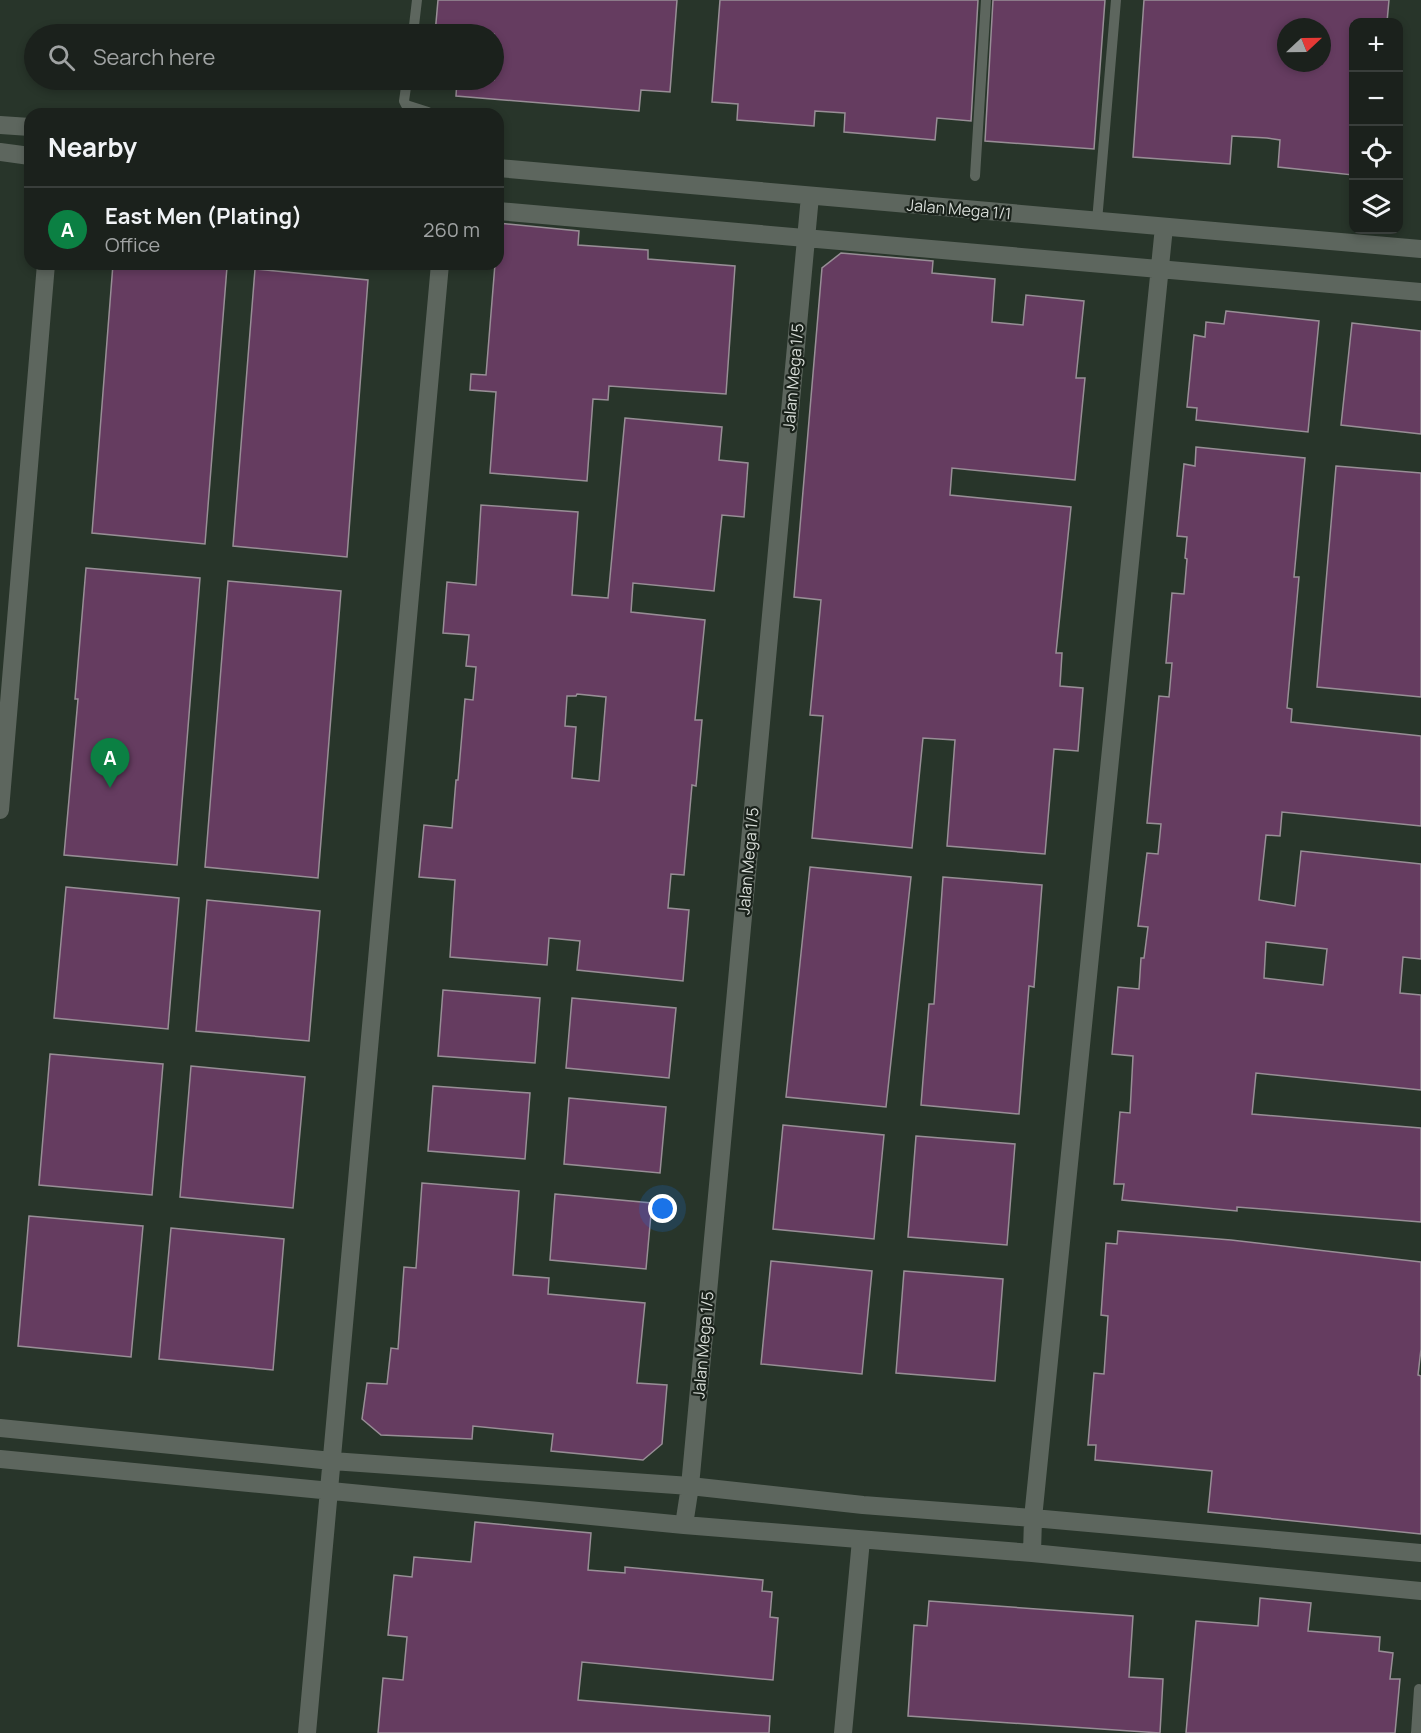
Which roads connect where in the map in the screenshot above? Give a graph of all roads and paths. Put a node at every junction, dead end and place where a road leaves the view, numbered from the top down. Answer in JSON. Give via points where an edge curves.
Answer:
{"nodes":[{"id":1,"x":417,"y":0,"type":"edge"},
{"id":2,"x":986,"y":0,"type":"edge"},
{"id":3,"x":1116,"y":0,"type":"edge"},
{"id":4,"x":414,"y":24,"type":"edge"},
{"id":5,"x":406,"y":90,"type":"edge"},
{"id":6,"x":415,"y":108,"type":"edge"},
{"id":7,"x":0,"y":125,"type":"edge"},
{"id":8,"x":24,"y":127,"type":"edge"},
{"id":9,"x":0,"y":152,"type":"edge"},
{"id":10,"x":24,"y":155,"type":"edge"},
{"id":11,"x":504,"y":169,"type":"edge"},
{"id":12,"x":975,"y":176,"type":"dead end"},
{"id":13,"x":810,"y":196,"type":"junction"},
{"id":14,"x":504,"y":212,"type":"edge"},
{"id":15,"x":1097,"y":221,"type":"junction"},
{"id":16,"x":1164,"y":227,"type":"junction"},
{"id":17,"x":805,"y":238,"type":"junction"},
{"id":18,"x":1421,"y":249,"type":"edge"},
{"id":19,"x":1160,"y":269,"type":"junction"},
{"id":20,"x":45,"y":270,"type":"edge"},
{"id":21,"x":439,"y":270,"type":"edge"},
{"id":22,"x":1421,"y":292,"type":"edge"},
{"id":23,"x":0,"y":810,"type":"edge"},
{"id":24,"x":0,"y":1428,"type":"edge"},
{"id":25,"x":0,"y":1458,"type":"edge"},
{"id":26,"x":332,"y":1461,"type":"junction"},
{"id":27,"x":690,"y":1486,"type":"junction"},
{"id":28,"x":330,"y":1492,"type":"junction"},
{"id":29,"x":1033,"y":1518,"type":"junction"},
{"id":30,"x":684,"y":1525,"type":"junction"},
{"id":31,"x":861,"y":1540,"type":"junction"},
{"id":32,"x":1032,"y":1553,"type":"junction"},
{"id":33,"x":1421,"y":1553,"type":"edge"},
{"id":34,"x":1421,"y":1591,"type":"edge"},
{"id":35,"x":1419,"y":1689,"type":"dead end"},
{"id":36,"x":307,"y":1733,"type":"edge"},
{"id":37,"x":843,"y":1733,"type":"edge"},
{"id":38,"x":1416,"y":1733,"type":"edge"}],
"edges":[{"from":1,"to":4,"type":"lane"},
{"from":2,"to":12,"type":"lane"},
{"from":3,"to":15,"type":"lane"},
{"from":5,"to":6,"type":"lane","via":[[406,105]]},
{"from":7,"to":8,"type":"street"},
{"from":9,"to":10,"type":"street"},
{"from":11,"to":13,"type":"street","name":"Jalan Mega 1/1"},
{"from":13,"to":15,"type":"street","name":"Jalan Mega 1/1"},
{"from":13,"to":17,"type":"street","name":"Jalan Mega 1/5"},
{"from":14,"to":17,"type":"street"},
{"from":15,"to":16,"type":"street","name":"Jalan Mega 1/1"},
{"from":16,"to":18,"type":"street","name":"Jalan Mega 1/1"},
{"from":16,"to":19,"type":"street"},
{"from":17,"to":19,"type":"street"},
{"from":17,"to":27,"type":"street","name":"Jalan Mega 1/5"},
{"from":19,"to":22,"type":"street"},
{"from":19,"to":29,"type":"street"},
{"from":20,"to":23,"type":"street"},
{"from":21,"to":26,"type":"street"},
{"from":24,"to":26,"type":"street"},
{"from":25,"to":28,"type":"street"},
{"from":26,"to":27,"type":"street"},
{"from":26,"to":28,"type":"street"},
{"from":27,"to":29,"type":"street"},
{"from":27,"to":30,"type":"street","name":"Jalan Mega 1/5"},
{"from":28,"to":30,"type":"street"},
{"from":28,"to":36,"type":"street"},
{"from":29,"to":32,"type":"street"},
{"from":29,"to":33,"type":"street"},
{"from":30,"to":31,"type":"street"},
{"from":31,"to":32,"type":"street"},
{"from":31,"to":37,"type":"street"},
{"from":32,"to":34,"type":"street"},
{"from":35,"to":38,"type":"lane"}]}
